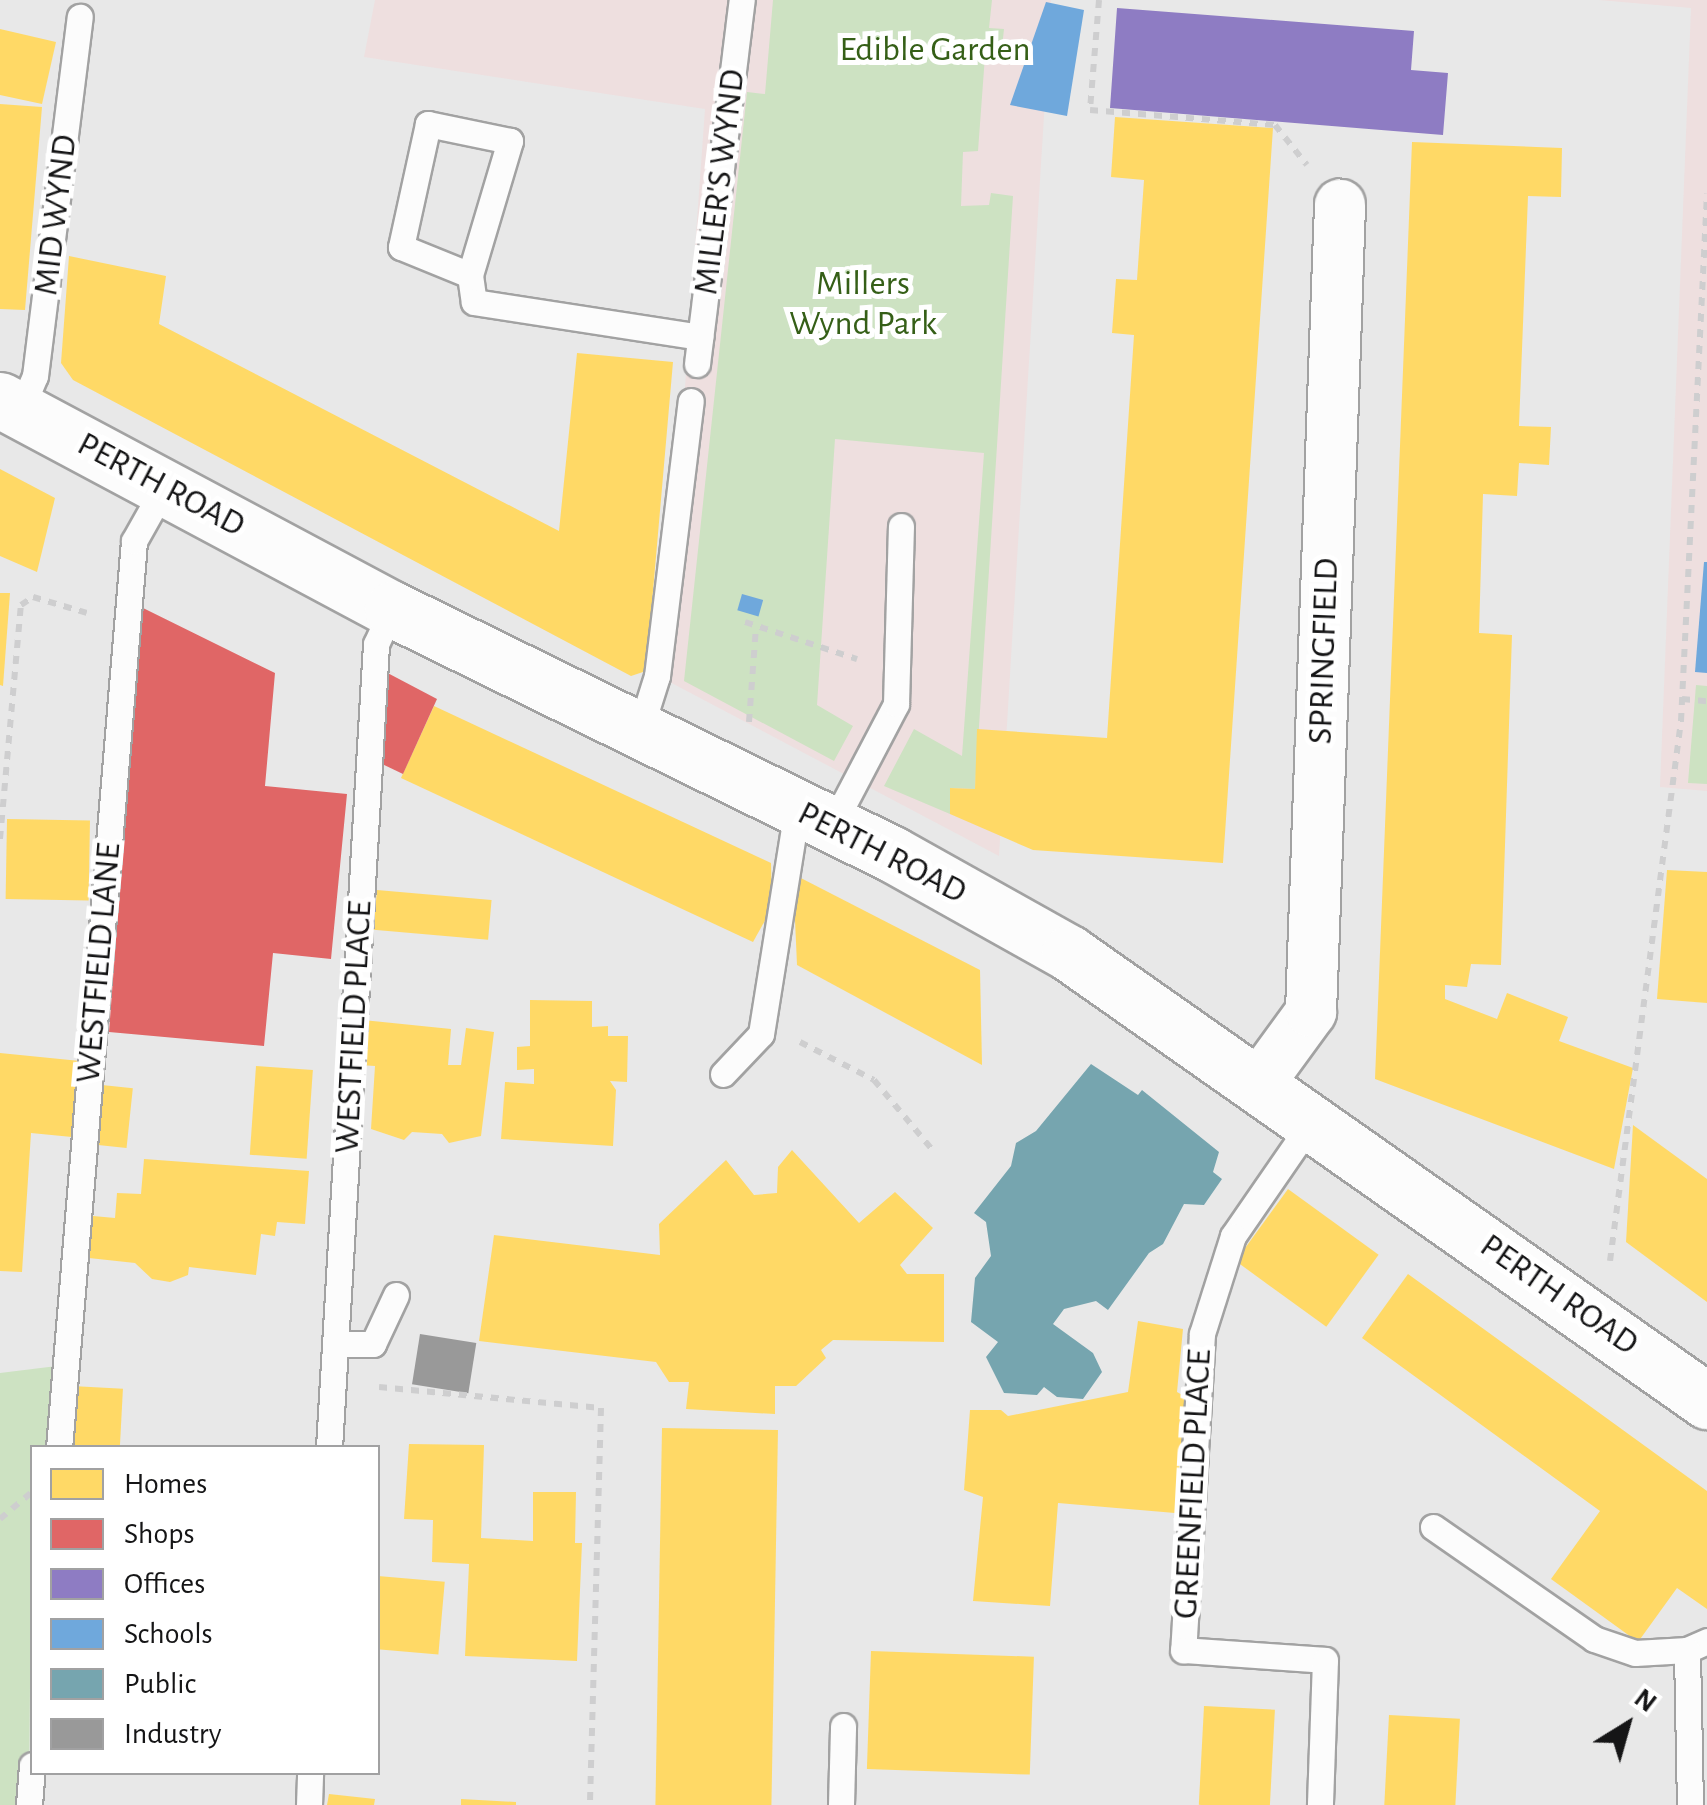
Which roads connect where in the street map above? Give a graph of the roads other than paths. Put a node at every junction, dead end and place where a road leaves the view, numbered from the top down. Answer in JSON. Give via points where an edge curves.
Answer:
{"nodes":[{"id":1,"x":742,"y":0,"type":"edge"},
{"id":2,"x":80,"y":17,"type":"dead end"},
{"id":3,"x":1340,"y":204,"type":"road end"},
{"id":4,"x":470,"y":275,"type":"junction"},
{"id":5,"x":700,"y":336,"type":"junction"},
{"id":6,"x":697,"y":364,"type":"dead end"},
{"id":7,"x":691,"y":401,"type":"dead end"},
{"id":8,"x":10,"y":405,"type":"edge"},
{"id":9,"x":165,"y":486,"type":"junction"},
{"id":10,"x":901,"y":526,"type":"dead end"},
{"id":11,"x":392,"y":610,"type":"junction"},
{"id":12,"x":639,"y":733,"type":"junction"},
{"id":13,"x":814,"y":817,"type":"junction"},
{"id":14,"x":723,"y":1074,"type":"dead end"},
{"id":15,"x":1260,"y":1082,"type":"junction"},
{"id":16,"x":1313,"y":1120,"type":"junction"},
{"id":17,"x":396,"y":1296,"type":"dead end"},
{"id":18,"x":336,"y":1344,"type":"junction"},
{"id":19,"x":1707,"y":1401,"type":"edge"},
{"id":20,"x":59,"y":1445,"type":"edge"},
{"id":21,"x":329,"y":1445,"type":"edge"},
{"id":22,"x":1433,"y":1527,"type":"dead end"},
{"id":23,"x":1697,"y":1645,"type":"edge"},
{"id":24,"x":843,"y":1726,"type":"dead end"},
{"id":25,"x":31,"y":1775,"type":"edge"},
{"id":26,"x":310,"y":1775,"type":"edge"},
{"id":27,"x":29,"y":1805,"type":"edge"},
{"id":28,"x":308,"y":1805,"type":"edge"},
{"id":29,"x":842,"y":1805,"type":"edge"},
{"id":30,"x":1320,"y":1805,"type":"edge"},
{"id":31,"x":1690,"y":1805,"type":"edge"}],
"edges":[{"from":1,"to":5,"type":"lane","name":"MILLER'S WYND"},
{"from":2,"to":8,"type":"lane","name":"MID WYND","via":[[36,376]]},
{"from":3,"to":15,"type":"street","name":"SPRINGFIELD","via":[[1310,1012]]},
{"from":4,"to":4,"type":"lane","via":[[400,246],[428,124],[510,141]]},
{"from":4,"to":5,"type":"lane","via":[[474,302]]},
{"from":5,"to":6,"type":"lane","name":"MILLER'S WYND"},
{"from":7,"to":12,"type":"lane","via":[[657,676]]},
{"from":8,"to":9,"type":"street","name":"PERTH ROAD"},
{"from":9,"to":11,"type":"street","name":"PERTH ROAD"},
{"from":9,"to":20,"type":"lane","name":"WESTFIELD LANE","via":[[134,540]]},
{"from":10,"to":13,"type":"lane","via":[[896,704]]},
{"from":11,"to":12,"type":"street","name":"PERTH ROAD"},
{"from":11,"to":18,"type":"lane","name":"WESTFIELD PLACE","via":[[376,644]]},
{"from":12,"to":13,"type":"street","name":"PERTH ROAD"},
{"from":13,"to":14,"type":"lane","via":[[761,1034]]},
{"from":13,"to":15,"type":"street","name":"PERTH ROAD","via":[[1069,953]]},
{"from":15,"to":16,"type":"street","name":"PERTH ROAD"},
{"from":16,"to":19,"type":"street","name":"PERTH ROAD"},
{"from":16,"to":30,"type":"lane","name":"GREENFIELD PLACE","via":[[1233,1236],[1202,1334],[1184,1650],[1326,1660]]},
{"from":17,"to":18,"type":"lane","via":[[373,1344]]},
{"from":18,"to":21,"type":"lane","name":"WESTFIELD PLACE"},
{"from":22,"to":23,"type":"lane","via":[[1594,1639],[1635,1654]]},
{"from":23,"to":31,"type":"lane"},
{"from":24,"to":29,"type":"lane"},
{"from":25,"to":27,"type":"lane"},
{"from":26,"to":28,"type":"lane"}]}
